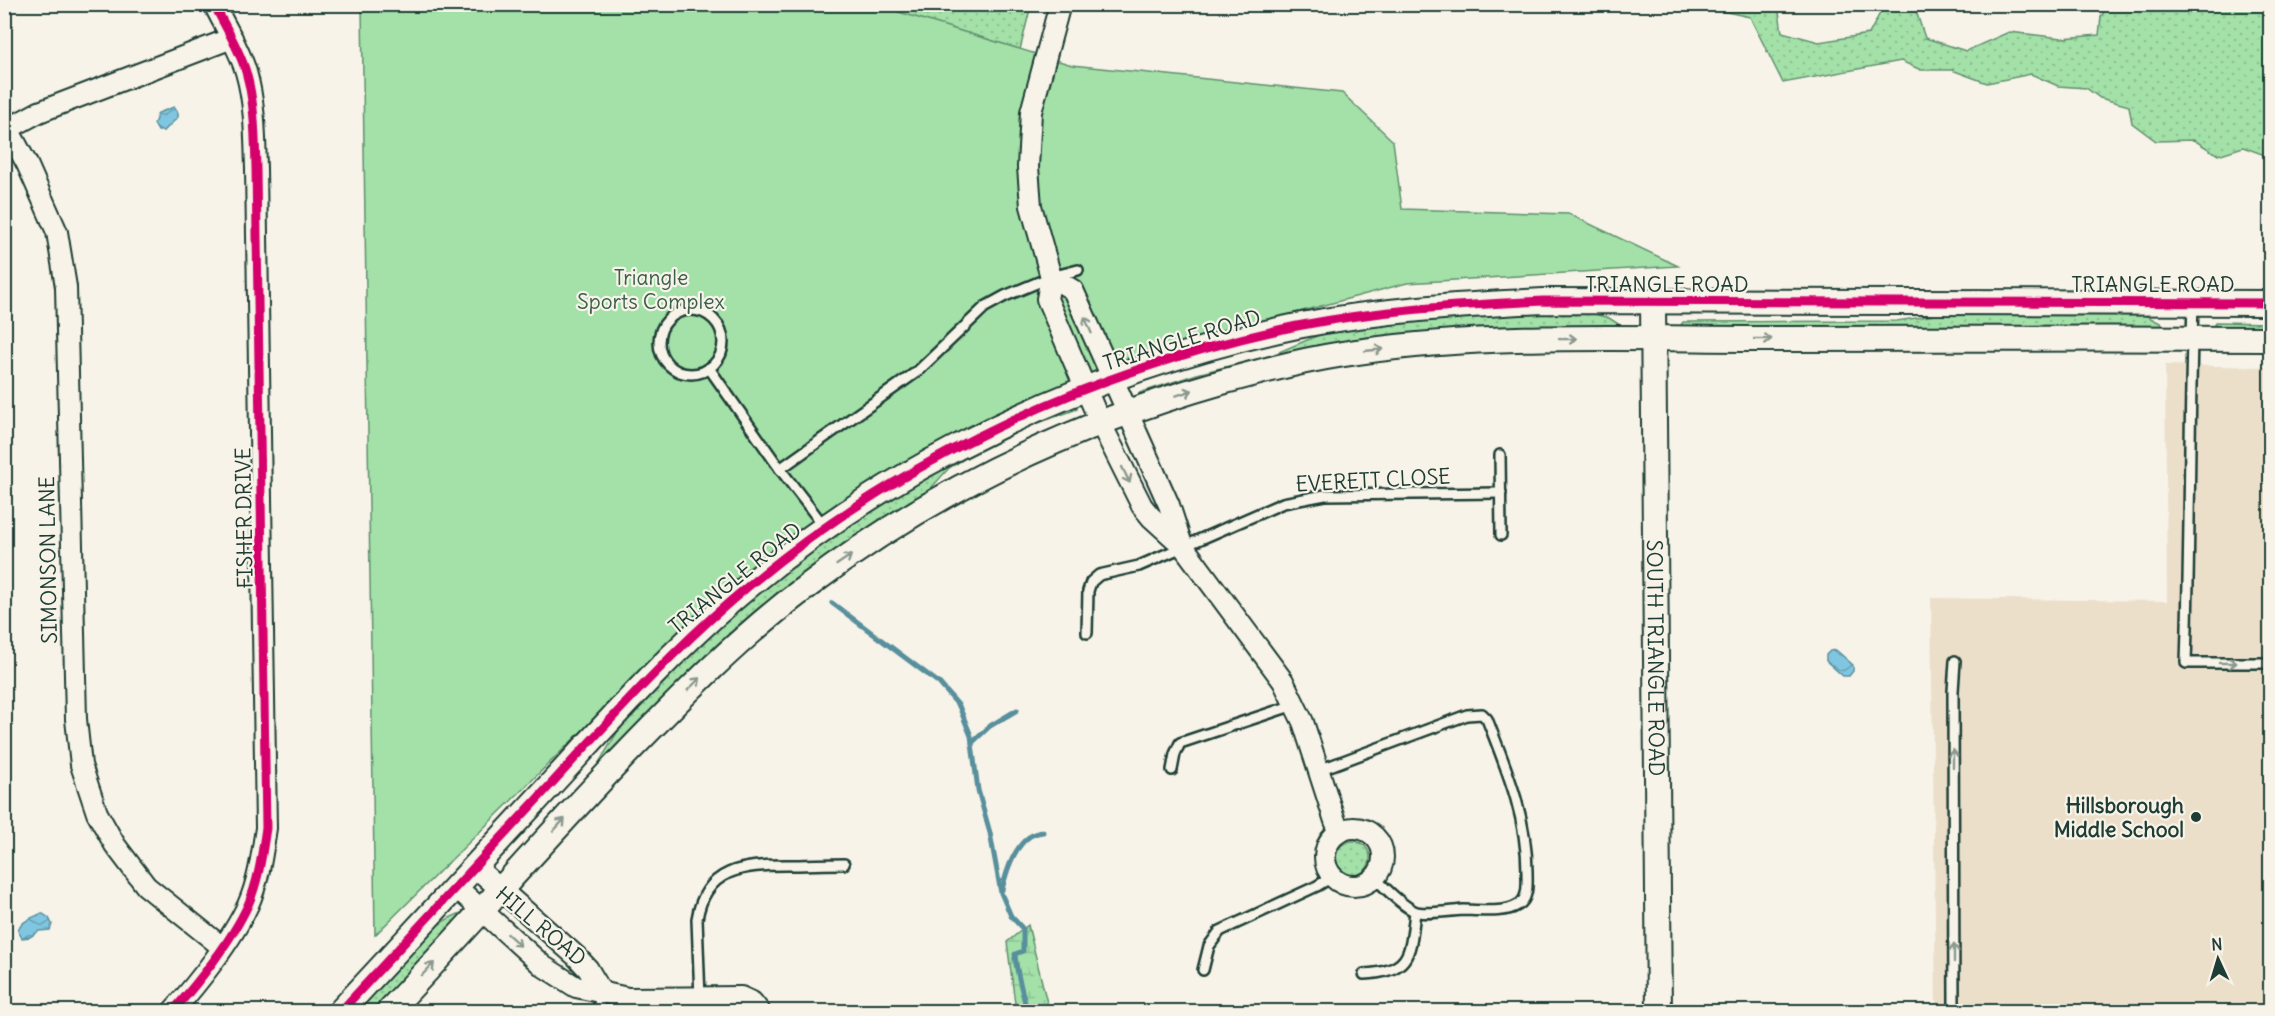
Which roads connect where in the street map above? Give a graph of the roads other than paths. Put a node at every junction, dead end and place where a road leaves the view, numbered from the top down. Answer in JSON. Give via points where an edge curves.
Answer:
{"nodes":[{"id":1,"x":214,"y":4,"type":"edge"},
{"id":2,"x":1060,"y":4,"type":"edge"},
{"id":3,"x":232,"y":38,"type":"junction"},
{"id":4,"x":6,"y":130,"type":"edge"},
{"id":5,"x":1078,"y":270,"type":"dead end"},
{"id":6,"x":1051,"y":277,"type":"junction"},
{"id":7,"x":1653,"y":302,"type":"junction"},
{"id":8,"x":2193,"y":302,"type":"junction"},
{"id":9,"x":2271,"y":303,"type":"edge"},
{"id":10,"x":2192,"y":338,"type":"junction"},
{"id":11,"x":1653,"y":339,"type":"junction"},
{"id":12,"x":2271,"y":339,"type":"edge"},
{"id":13,"x":709,"y":368,"type":"junction"},
{"id":14,"x":1112,"y":378,"type":"junction"},
{"id":15,"x":1087,"y":389,"type":"junction"},
{"id":16,"x":1128,"y":412,"type":"junction"},
{"id":17,"x":1101,"y":422,"type":"junction"},
{"id":18,"x":1500,"y":455,"type":"dead end"},
{"id":19,"x":780,"y":469,"type":"junction"},
{"id":20,"x":1501,"y":493,"type":"junction"},
{"id":21,"x":826,"y":528,"type":"junction"},
{"id":22,"x":1501,"y":535,"type":"dead end"},
{"id":23,"x":1183,"y":546,"type":"junction"},
{"id":24,"x":1087,"y":633,"type":"dead end"},
{"id":25,"x":1955,"y":661,"type":"dead end"},
{"id":26,"x":2271,"y":663,"type":"edge"},
{"id":27,"x":1294,"y":705,"type":"junction"},
{"id":28,"x":1172,"y":770,"type":"dead end"},
{"id":29,"x":1319,"y":770,"type":"junction"},
{"id":30,"x":1340,"y":831,"type":"junction"},
{"id":31,"x":844,"y":864,"type":"dead end"},
{"id":32,"x":474,"y":866,"type":"junction"},
{"id":33,"x":1332,"y":877,"type":"junction"},
{"id":34,"x":1376,"y":878,"type":"junction"},
{"id":35,"x":455,"y":886,"type":"junction"},
{"id":36,"x":502,"y":889,"type":"junction"},
{"id":37,"x":482,"y":910,"type":"junction"},
{"id":38,"x":1415,"y":912,"type":"junction"},
{"id":39,"x":222,"y":947,"type":"junction"},
{"id":40,"x":1203,"y":970,"type":"dead end"},
{"id":41,"x":1364,"y":974,"type":"dead end"},
{"id":42,"x":601,"y":991,"type":"junction"},
{"id":43,"x":701,"y":1005,"type":"edge"},
{"id":44,"x":172,"y":1011,"type":"edge"},
{"id":45,"x":340,"y":1011,"type":"edge"},
{"id":46,"x":388,"y":1011,"type":"edge"},
{"id":47,"x":598,"y":1011,"type":"edge"},
{"id":48,"x":760,"y":1011,"type":"edge"},
{"id":49,"x":1659,"y":1011,"type":"edge"},
{"id":50,"x":1954,"y":1011,"type":"edge"}],
"edges":[{"from":1,"to":3,"type":"street","name":"FISHER DRIVE"},
{"from":2,"to":6,"type":"street","via":[[1031,112],[1028,138],[1031,206]]},
{"from":3,"to":4,"type":"street","via":[[39,112]]},
{"from":3,"to":39,"type":"street","name":"FISHER DRIVE","via":[[246,72],[254,108],[266,828],[260,871],[248,905]]},
{"from":4,"to":39,"type":"street","name":"SIMONSON LANE","via":[[27,164],[57,232],[66,287],[75,719],[81,765],[97,813],[146,886]]},
{"from":5,"to":6,"type":"lane"},
{"from":14,"to":6,"type":"street","one_way":true,"via":[[1073,290]]},
{"from":6,"to":15,"type":"street","via":[[1047,299]]},
{"from":6,"to":19,"type":"lane","via":[[985,307],[918,371]]},
{"from":7,"to":8,"type":"street","name":"TRIANGLE ROAD"},
{"from":7,"to":11,"type":"street","name":"SOUTH TRIANGLE ROAD"},
{"from":7,"to":14,"type":"street","name":"TRIANGLE ROAD","via":[[1543,301],[1426,307],[1353,317],[1231,342]]},
{"from":8,"to":9,"type":"street","name":"TRIANGLE ROAD"},
{"from":8,"to":10,"type":"lane"},
{"from":11,"to":10,"type":"street","one_way":true},
{"from":10,"to":12,"type":"street"},
{"from":10,"to":26,"type":"lane","one_way":true,"via":[[2186,663]]},
{"from":16,"to":11,"type":"street","one_way":true,"via":[[1263,371],[1355,352],[1487,340]]},
{"from":11,"to":49,"type":"street","name":"SOUTH TRIANGLE ROAD"},
{"from":13,"to":13,"type":"lane","via":[[722,351],[721,329],[706,313],[685,310],[675,314],[659,339],[664,359],[680,372],[700,373]]},
{"from":13,"to":19,"type":"lane"},
{"from":14,"to":15,"type":"street","name":"TRIANGLE ROAD"},
{"from":14,"to":16,"type":"street"},
{"from":15,"to":17,"type":"street"},
{"from":15,"to":21,"type":"street","name":"TRIANGLE ROAD","via":[[1042,406],[933,460]]},
{"from":16,"to":17,"type":"street"},
{"from":16,"to":23,"type":"street"},
{"from":17,"to":23,"type":"street","one_way":true,"via":[[1142,506]]},
{"from":36,"to":17,"type":"street","one_way":true,"via":[[689,688],[805,588],[949,492]]},
{"from":18,"to":20,"type":"lane"},
{"from":19,"to":21,"type":"lane"},
{"from":20,"to":22,"type":"lane"},
{"from":20,"to":23,"type":"lane","name":"EVERETT CLOSE","via":[[1303,498],[1266,509]]},
{"from":21,"to":32,"type":"street","name":"TRIANGLE ROAD","via":[[777,563],[673,653]]},
{"from":23,"to":24,"type":"lane","name":"EVERETT CLOSE","via":[[1139,566],[1099,575],[1091,582]]},
{"from":23,"to":27,"type":"street","via":[[1270,662]]},
{"from":50,"to":25,"type":"lane","one_way":true},
{"from":27,"to":28,"type":"lane","via":[[1180,743]]},
{"from":27,"to":29,"type":"street"},
{"from":29,"to":30,"type":"street"},
{"from":29,"to":38,"type":"lane","via":[[1467,715],[1482,714],[1487,719],[1520,807],[1527,852],[1526,894],[1518,905],[1503,909]]},
{"from":30,"to":33,"type":"street","via":[[1326,849],[1326,868]]},
{"from":30,"to":34,"type":"street","via":[[1356,828],[1374,835],[1384,859]]},
{"from":31,"to":43,"type":"lane","via":[[747,867],[726,874],[712,885],[697,919]]},
{"from":32,"to":35,"type":"street","name":"TRIANGLE ROAD"},
{"from":32,"to":36,"type":"street","name":"HILL ROAD"},
{"from":33,"to":34,"type":"street","via":[[1343,885],[1357,887]]},
{"from":33,"to":40,"type":"lane","via":[[1220,931],[1209,946]]},
{"from":34,"to":38,"type":"lane"},
{"from":35,"to":37,"type":"street","name":"HILL ROAD"},
{"from":35,"to":45,"type":"street","name":"TRIANGLE ROAD"},
{"from":36,"to":37,"type":"street"},
{"from":36,"to":42,"type":"street","name":"HILL ROAD","via":[[576,956]]},
{"from":37,"to":42,"type":"street","name":"HILL ROAD","one_way":true,"via":[[543,966],[576,987]]},
{"from":46,"to":37,"type":"street","one_way":true},
{"from":38,"to":41,"type":"lane","via":[[1410,952],[1404,960],[1393,970]]},
{"from":39,"to":44,"type":"street","name":"FISHER DRIVE"},
{"from":42,"to":43,"type":"street","name":"HILL ROAD","via":[[628,998]]},
{"from":42,"to":47,"type":"lane"},
{"from":43,"to":48,"type":"street","name":"HILL ROAD","via":[[741,997]]}]}
